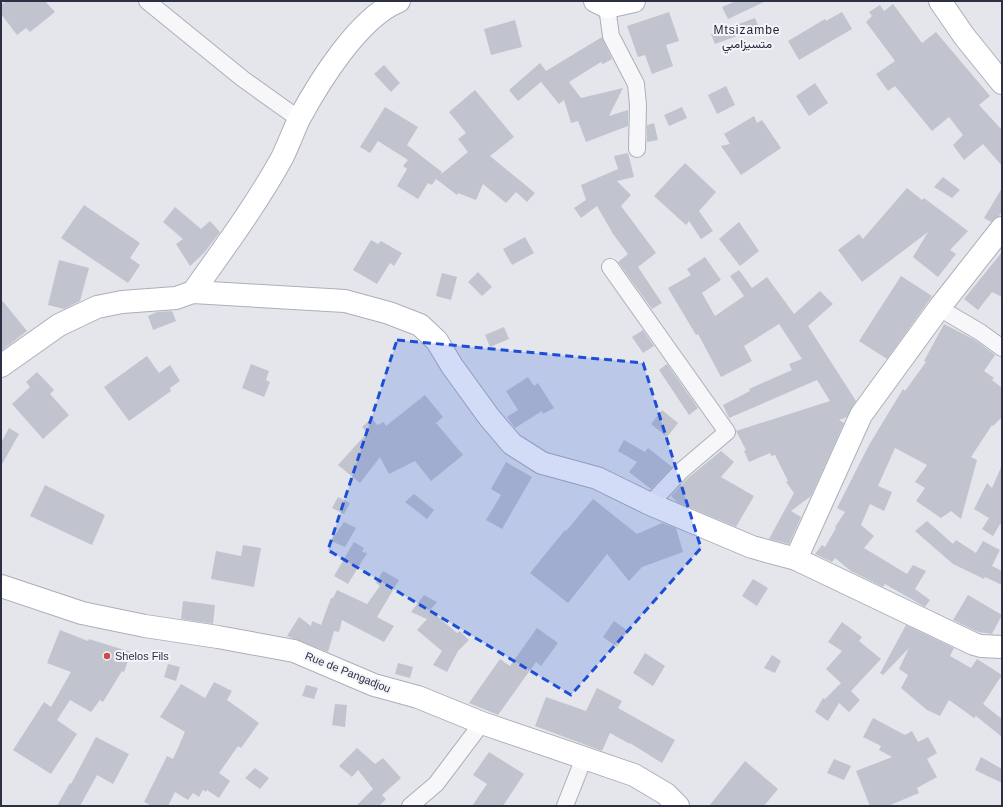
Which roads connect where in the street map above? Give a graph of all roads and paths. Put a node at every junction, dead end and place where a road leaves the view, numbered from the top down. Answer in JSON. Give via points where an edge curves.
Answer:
{"nodes":[{"id":1,"x":148,"y":1,"type":"edge"},
{"id":2,"x":399,"y":1,"type":"edge"},
{"id":3,"x":634,"y":1,"type":"edge"},
{"id":4,"x":940,"y":1,"type":"edge"},
{"id":5,"x":601,"y":4,"type":"edge"},
{"id":6,"x":1002,"y":83,"type":"edge"},
{"id":7,"x":299,"y":119,"type":"junction"},
{"id":8,"x":637,"y":149,"type":"dead end"},
{"id":9,"x":1002,"y":228,"type":"edge"},
{"id":10,"x":610,"y":267,"type":"dead end"},
{"id":11,"x":193,"y":292,"type":"junction"},
{"id":12,"x":939,"y":308,"type":"junction"},
{"id":13,"x":1002,"y":348,"type":"edge"},
{"id":14,"x":1,"y":366,"type":"edge"},
{"id":15,"x":650,"y":504,"type":"junction"},
{"id":16,"x":796,"y":558,"type":"junction"},
{"id":17,"x":1,"y":586,"type":"edge"},
{"id":18,"x":1002,"y":646,"type":"edge"},
{"id":19,"x":482,"y":723,"type":"junction"},
{"id":20,"x":584,"y":758,"type":"junction"},
{"id":21,"x":410,"y":806,"type":"edge"},
{"id":22,"x":565,"y":806,"type":"edge"},
{"id":23,"x":678,"y":806,"type":"edge"}],
"edges":[{"from":1,"to":7,"type":"street","via":[[243,79]]},
{"from":2,"to":7,"type":"street","via":[[375,15],[357,35],[330,68]]},
{"from":3,"to":5,"type":"street","via":[[626,4]]},
{"from":4,"to":6,"type":"street"},
{"from":5,"to":8,"type":"street","via":[[611,36],[636,84]]},
{"from":7,"to":11,"type":"street","via":[[282,157],[252,207]]},
{"from":9,"to":12,"type":"street"},
{"from":10,"to":15,"type":"street","via":[[727,432],[680,471]]},
{"from":11,"to":14,"type":"street","via":[[176,298],[122,302],[97,307],[59,325]]},
{"from":11,"to":15,"type":"street","via":[[345,301],[420,325],[437,341],[475,398],[512,444],[542,463],[597,478]]},
{"from":12,"to":13,"type":"street"},
{"from":12,"to":16,"type":"street","via":[[861,415]]},
{"from":15,"to":16,"type":"street","via":[[752,547]]},
{"from":16,"to":18,"type":"street","via":[[974,644]]},
{"from":17,"to":19,"type":"street","name":"Rue de Pangadjou","via":[[82,613],[294,651],[374,685],[418,697]]},
{"from":19,"to":20,"type":"street","name":"Rue de Pangadjou"},
{"from":19,"to":21,"type":"street","via":[[436,784]]},
{"from":20,"to":22,"type":"street"},
{"from":20,"to":23,"type":"street","name":"Rue de Pangadjou","via":[[634,775],[666,794]]}]}
